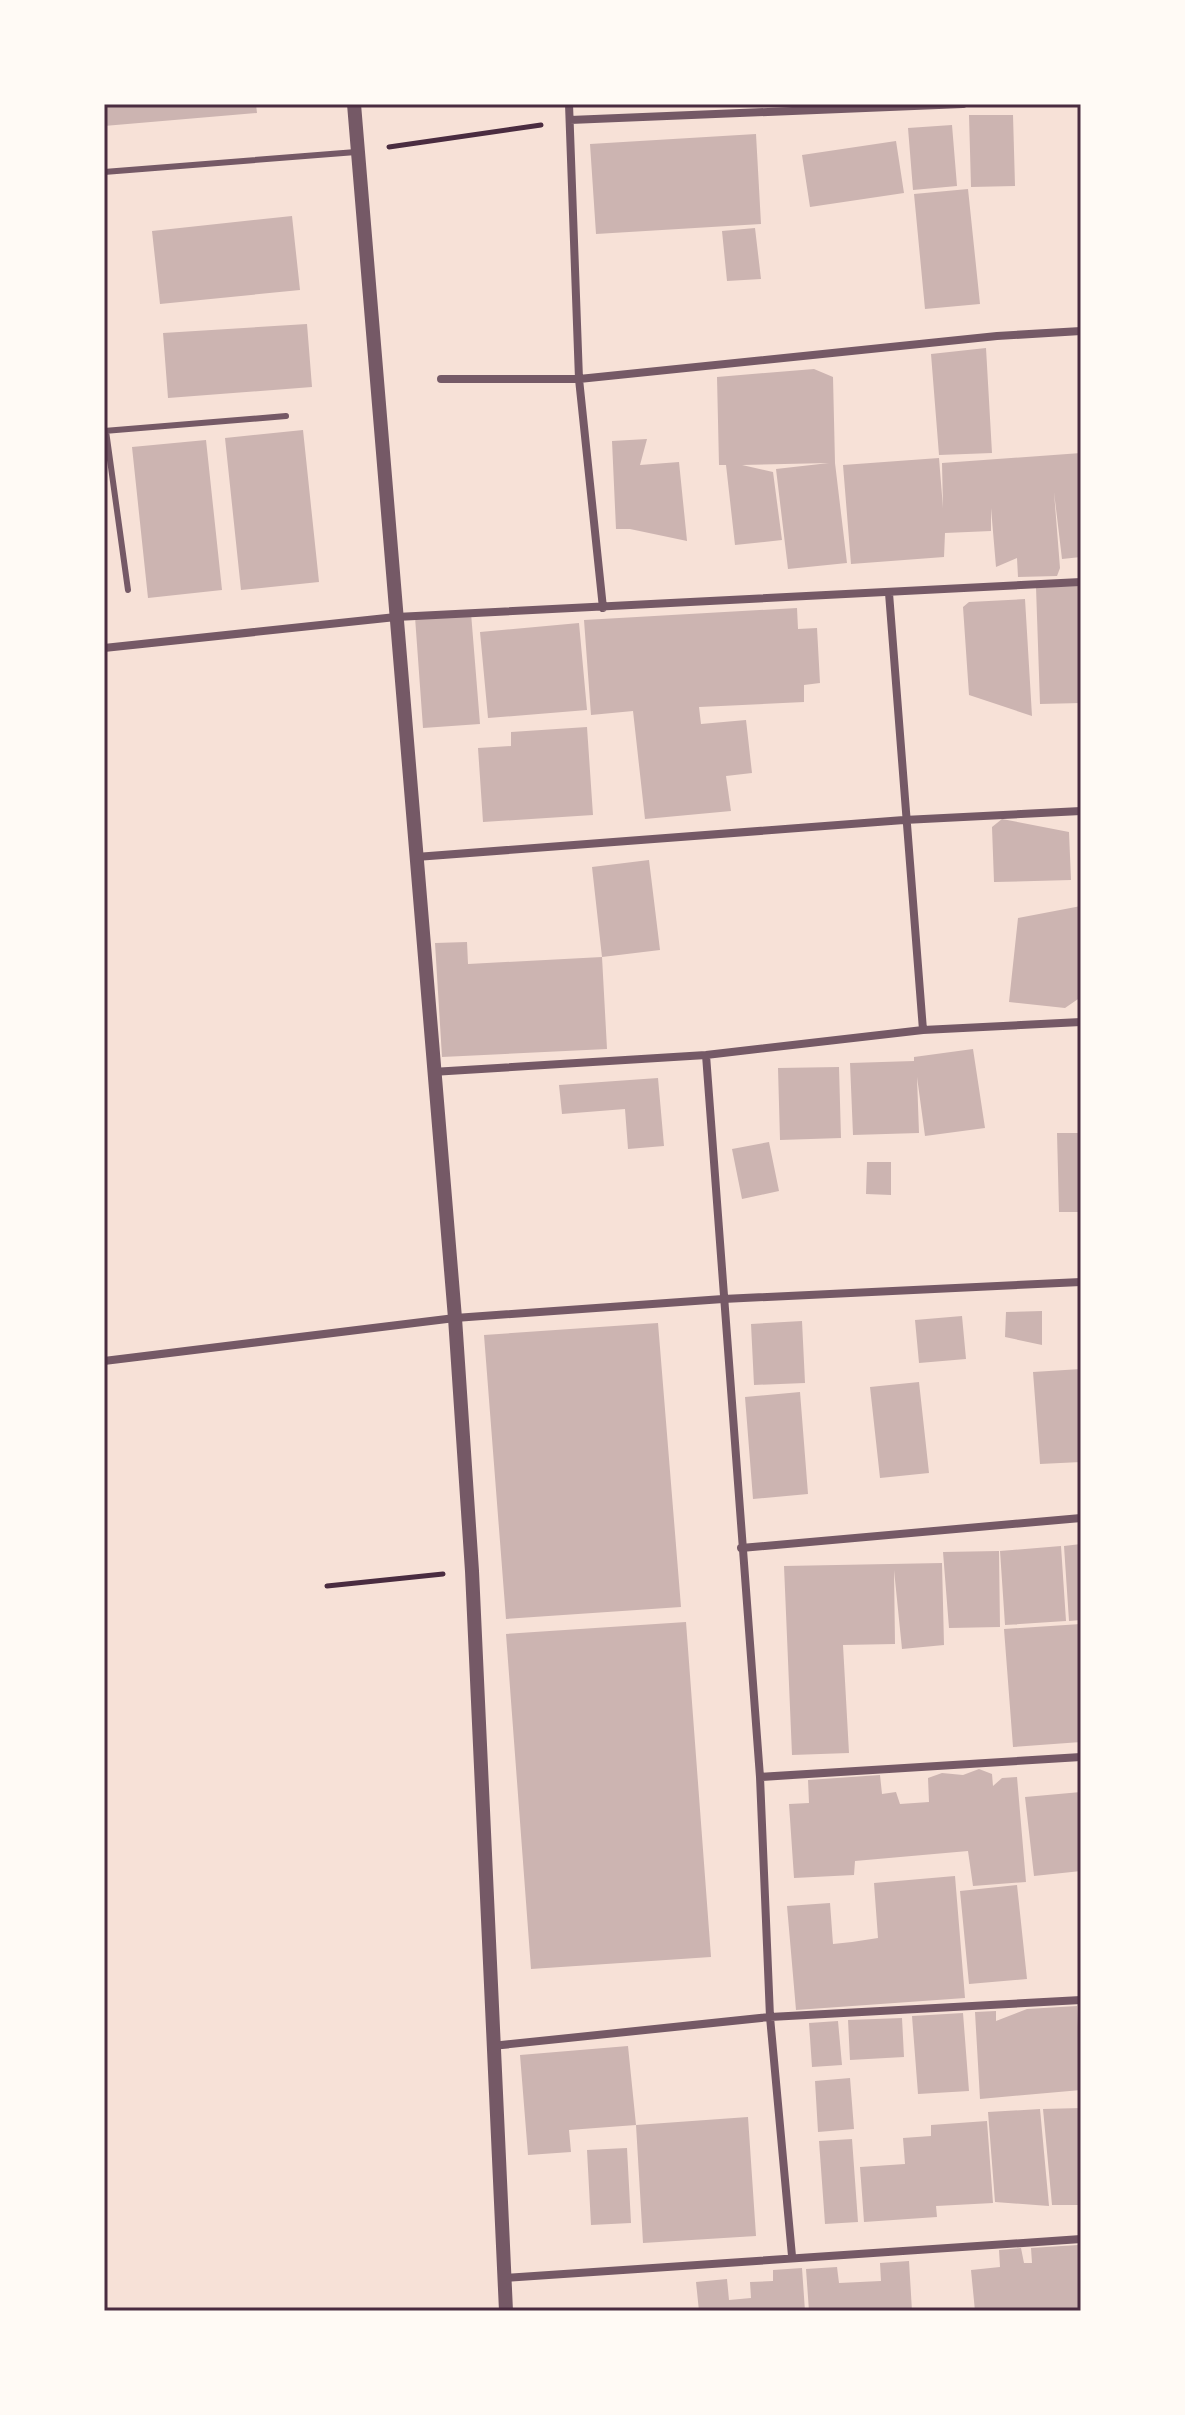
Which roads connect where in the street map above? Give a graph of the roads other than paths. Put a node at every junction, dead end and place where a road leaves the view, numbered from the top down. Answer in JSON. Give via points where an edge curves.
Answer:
{"nodes":[{"id":1,"x":354,"y":104,"type":"edge"},
{"id":2,"x":569,"y":104,"type":"edge"},
{"id":3,"x":963,"y":104,"type":"edge"},
{"id":4,"x":570,"y":120,"type":"junction"},
{"id":5,"x":356,"y":152,"type":"junction"},
{"id":6,"x":104,"y":172,"type":"edge"},
{"id":7,"x":1081,"y":331,"type":"edge"},
{"id":8,"x":441,"y":379,"type":"dead end"},
{"id":9,"x":579,"y":379,"type":"junction"},
{"id":10,"x":286,"y":416,"type":"dead end"},
{"id":11,"x":105,"y":431,"type":"edge"},
{"id":12,"x":1081,"y":582,"type":"edge"},
{"id":13,"x":128,"y":590,"type":"dead end"},
{"id":14,"x":889,"y":593,"type":"junction"},
{"id":15,"x":603,"y":608,"type":"junction"},
{"id":16,"x":396,"y":617,"type":"junction"},
{"id":17,"x":104,"y":648,"type":"edge"},
{"id":18,"x":1081,"y":811,"type":"edge"},
{"id":19,"x":904,"y":820,"type":"junction"},
{"id":20,"x":416,"y":857,"type":"junction"},
{"id":21,"x":1081,"y":1022,"type":"edge"},
{"id":22,"x":923,"y":1030,"type":"junction"},
{"id":23,"x":706,"y":1055,"type":"junction"},
{"id":24,"x":432,"y":1072,"type":"junction"},
{"id":25,"x":1081,"y":1282,"type":"edge"},
{"id":26,"x":723,"y":1299,"type":"junction"},
{"id":27,"x":455,"y":1318,"type":"junction"},
{"id":28,"x":104,"y":1361,"type":"edge"},
{"id":29,"x":1081,"y":1518,"type":"edge"},
{"id":30,"x":741,"y":1548,"type":"junction"},
{"id":31,"x":1081,"y":1757,"type":"edge"},
{"id":32,"x":760,"y":1777,"type":"junction"},
{"id":33,"x":1081,"y":2000,"type":"edge"},
{"id":34,"x":770,"y":2017,"type":"junction"},
{"id":35,"x":492,"y":2046,"type":"junction"},
{"id":36,"x":1081,"y":2239,"type":"edge"},
{"id":37,"x":792,"y":2256,"type":"junction"},
{"id":38,"x":504,"y":2278,"type":"junction"},
{"id":39,"x":506,"y":2311,"type":"edge"}],
"edges":[{"from":1,"to":5,"type":"street"},
{"from":2,"to":4,"type":"street"},
{"from":3,"to":4,"type":"street"},
{"from":4,"to":9,"type":"street"},
{"from":5,"to":6,"type":"lane"},
{"from":5,"to":16,"type":"street"},
{"from":7,"to":9,"type":"street"},
{"from":8,"to":9,"type":"street"},
{"from":9,"to":15,"type":"street"},
{"from":10,"to":11,"type":"lane"},
{"from":11,"to":13,"type":"lane"},
{"from":12,"to":14,"type":"street"},
{"from":14,"to":15,"type":"street"},
{"from":14,"to":19,"type":"street"},
{"from":15,"to":16,"type":"street"},
{"from":16,"to":17,"type":"street"},
{"from":16,"to":20,"type":"street"},
{"from":18,"to":19,"type":"street"},
{"from":19,"to":20,"type":"street"},
{"from":19,"to":22,"type":"street"},
{"from":20,"to":24,"type":"street"},
{"from":21,"to":22,"type":"street"},
{"from":22,"to":23,"type":"street"},
{"from":23,"to":24,"type":"street"},
{"from":23,"to":26,"type":"street"},
{"from":24,"to":27,"type":"street"},
{"from":25,"to":26,"type":"street"},
{"from":26,"to":27,"type":"street"},
{"from":26,"to":30,"type":"street"},
{"from":27,"to":28,"type":"street"},
{"from":27,"to":35,"type":"street","via":[[472,1571]]},
{"from":29,"to":30,"type":"street"},
{"from":30,"to":32,"type":"street"},
{"from":31,"to":32,"type":"street"},
{"from":32,"to":34,"type":"street"},
{"from":33,"to":34,"type":"street"},
{"from":34,"to":35,"type":"street"},
{"from":34,"to":37,"type":"street"},
{"from":35,"to":38,"type":"street"},
{"from":36,"to":37,"type":"street"},
{"from":37,"to":38,"type":"street"},
{"from":38,"to":39,"type":"street"}]}
